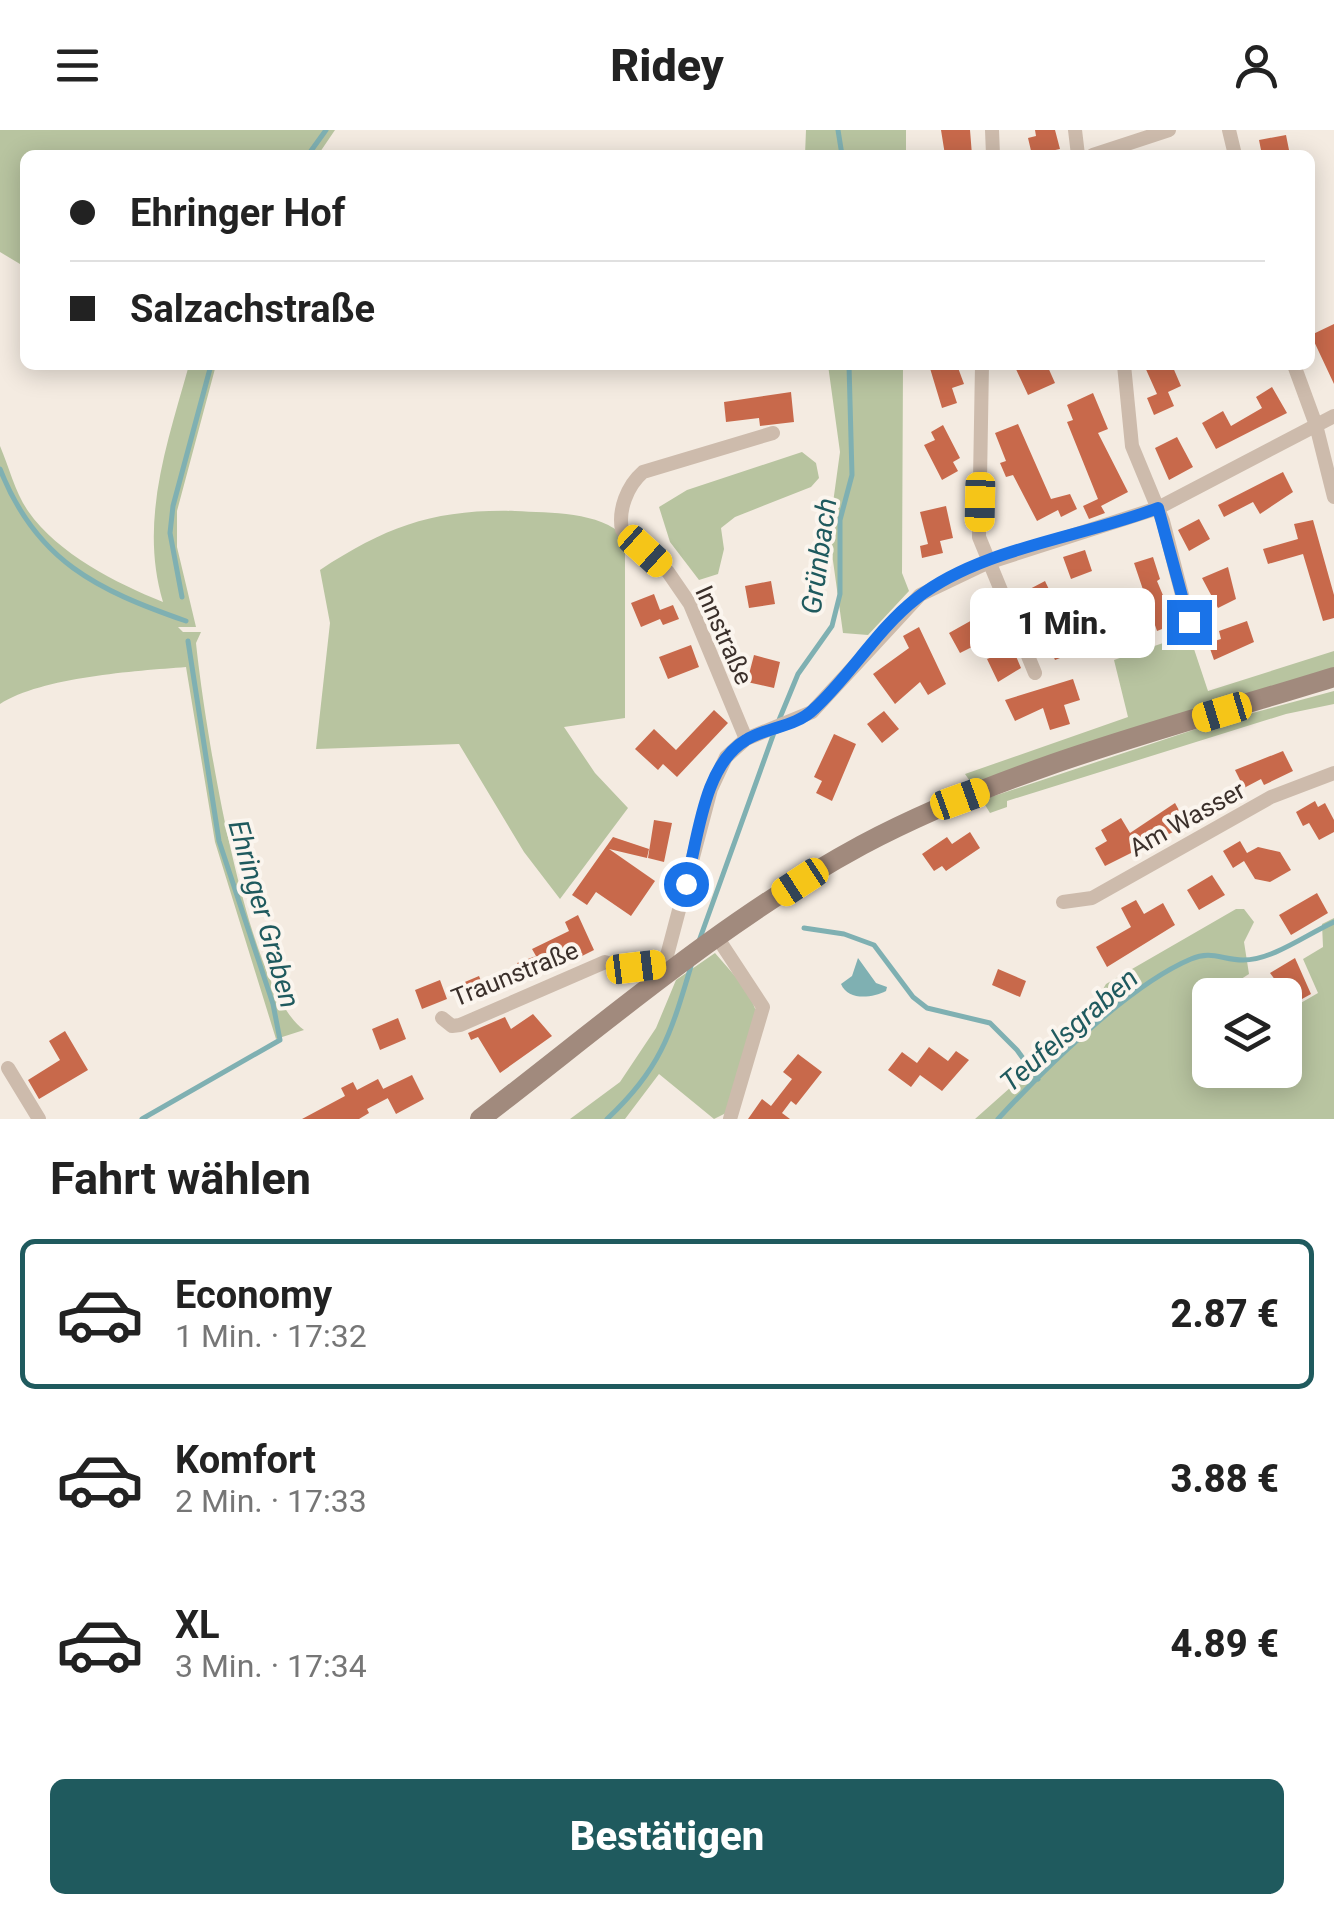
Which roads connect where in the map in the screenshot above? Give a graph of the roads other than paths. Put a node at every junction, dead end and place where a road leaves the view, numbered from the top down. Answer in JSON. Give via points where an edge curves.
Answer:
{"nodes":[{"id":1,"x":1165,"y":131,"type":"edge"},
{"id":2,"x":1108,"y":150,"type":"edge"},
{"id":3,"x":982,"y":370,"type":"edge"},
{"id":4,"x":1124,"y":370,"type":"edge"},
{"id":5,"x":1296,"y":370,"type":"edge"},
{"id":6,"x":1334,"y":416,"type":"edge"},
{"id":7,"x":1316,"y":425,"type":"junction"},
{"id":8,"x":773,"y":433,"type":"dead end"},
{"id":9,"x":1334,"y":497,"type":"edge"},
{"id":10,"x":1158,"y":508,"type":"junction"},
{"id":11,"x":987,"y":562,"type":"junction"},
{"id":12,"x":1189,"y":622,"type":"dead end"},
{"id":13,"x":1035,"y":672,"type":"dead end"},
{"id":14,"x":1334,"y":677,"type":"edge"},
{"id":15,"x":746,"y":740,"type":"junction"},
{"id":16,"x":1334,"y":774,"type":"edge"},
{"id":17,"x":1064,"y":902,"type":"dead end"},
{"id":18,"x":713,"y":941,"type":"junction"},
{"id":19,"x":670,"y":968,"type":"junction"},
{"id":20,"x":442,"y":1018,"type":"dead end"},
{"id":21,"x":8,"y":1068,"type":"dead end"},
{"id":22,"x":39,"y":1119,"type":"edge"},
{"id":23,"x":480,"y":1119,"type":"edge"},
{"id":24,"x":730,"y":1119,"type":"edge"}],
"edges":[{"from":1,"to":2,"type":"street"},
{"from":3,"to":11,"type":"street","via":[[979,537]]},
{"from":4,"to":10,"type":"street","via":[[1127,426]]},
{"from":5,"to":7,"type":"street"},
{"from":6,"to":7,"type":"street"},
{"from":7,"to":9,"type":"street"},
{"from":7,"to":10,"type":"street"},
{"from":8,"to":15,"type":"street","name":"Innstraße","via":[[643,472],[621,516],[622,530],[668,572],[690,604]]},
{"from":10,"to":11,"type":"street"},
{"from":10,"to":12,"type":"street"},
{"from":11,"to":13,"type":"street"},
{"from":11,"to":15,"type":"street","via":[[920,596],[817,707]]},
{"from":14,"to":18,"type":"main road","via":[[960,799],[819,869]]},
{"from":15,"to":19,"type":"street","via":[[726,757],[711,790]]},
{"from":16,"to":17,"type":"street","name":"Am Wasser","via":[[1271,797],[1092,898]]},
{"from":18,"to":19,"type":"main road"},
{"from":18,"to":24,"type":"street","via":[[763,1006]]},
{"from":19,"to":20,"type":"street","name":"Traunstraße","via":[[605,962],[460,1025]]},
{"from":19,"to":23,"type":"main road"},
{"from":21,"to":22,"type":"street"}]}
